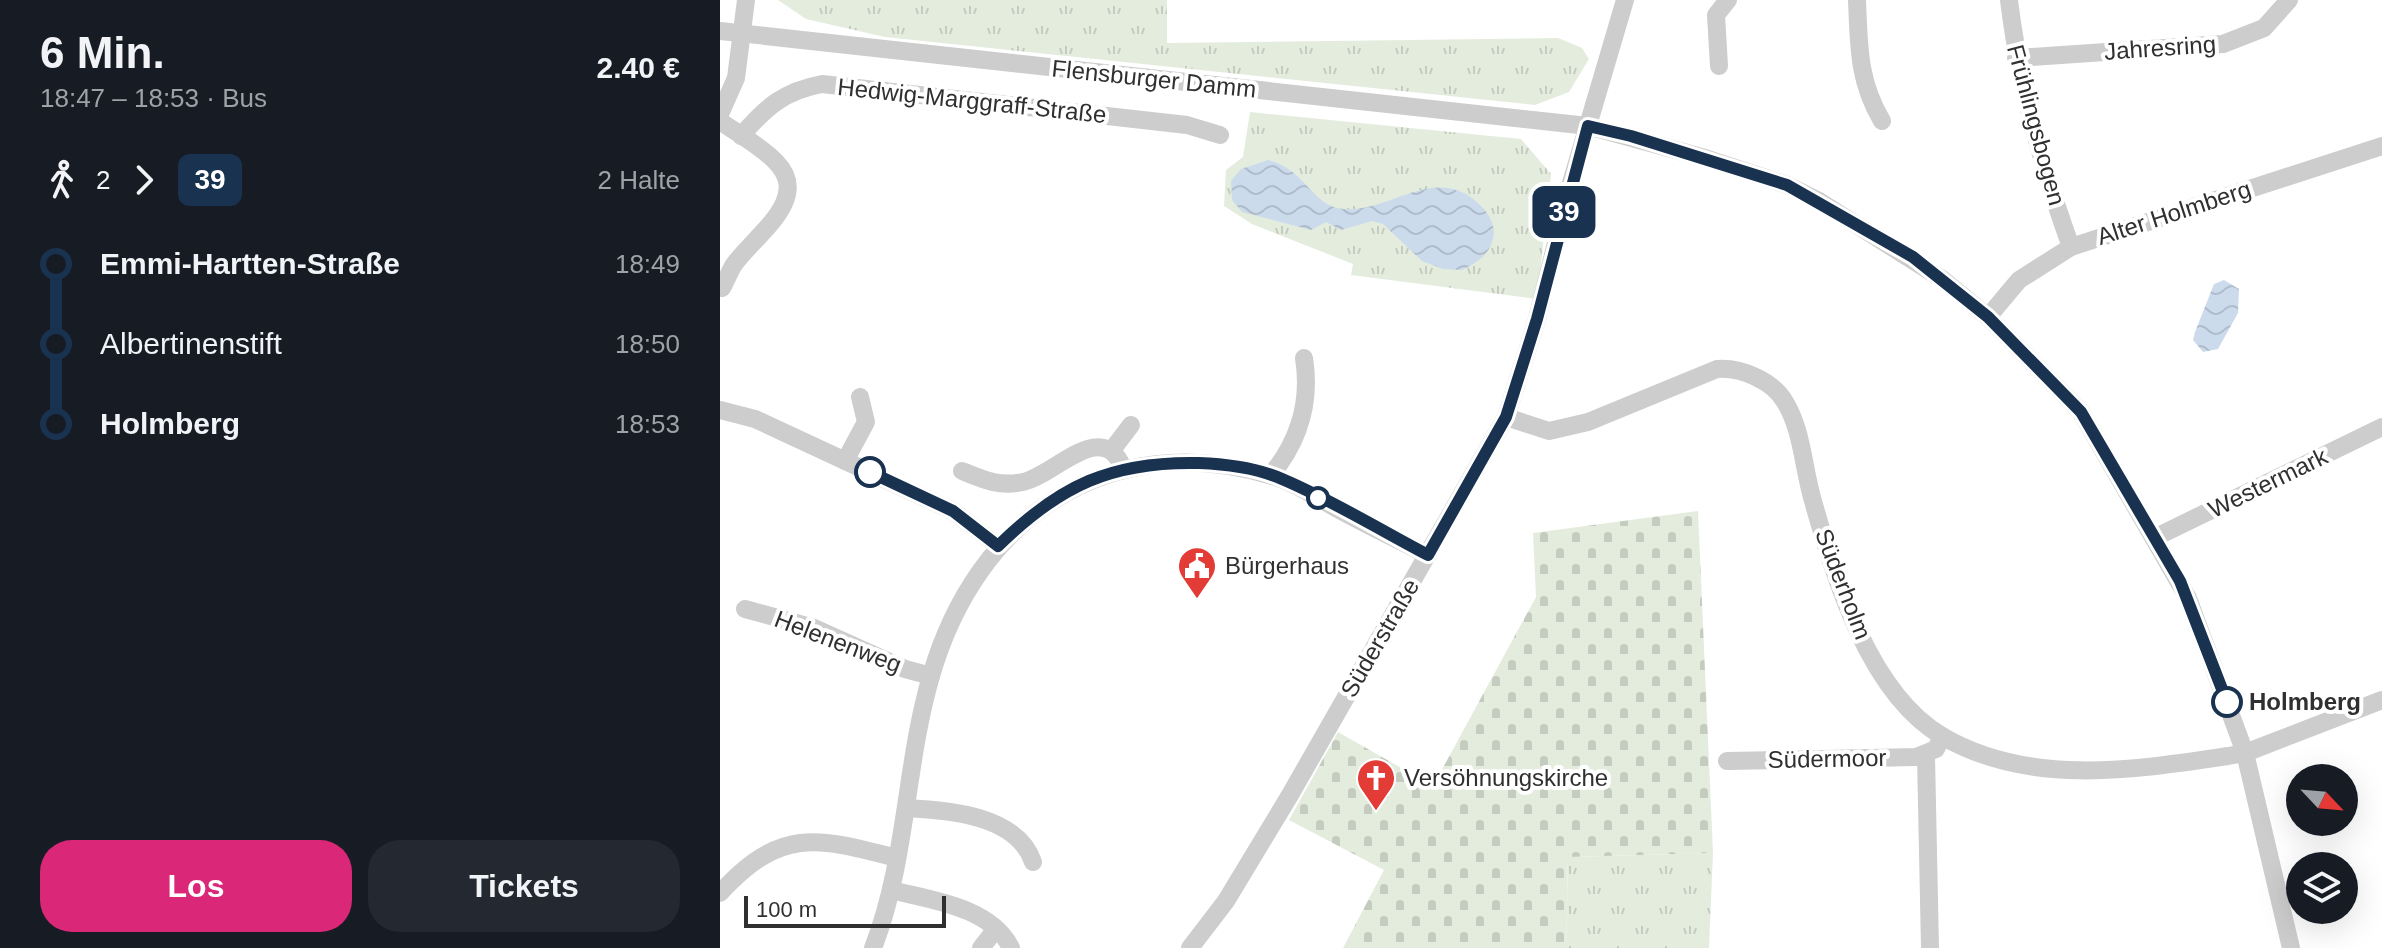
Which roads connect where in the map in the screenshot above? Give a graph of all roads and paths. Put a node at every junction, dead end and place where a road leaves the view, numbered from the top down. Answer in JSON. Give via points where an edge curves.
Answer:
{"nodes":[{"id":1,"x":746,"y":0,"type":"edge"},
{"id":2,"x":1625,"y":0,"type":"edge"},
{"id":3,"x":1728,"y":0,"type":"edge"},
{"id":4,"x":1857,"y":0,"type":"edge"},
{"id":5,"x":2009,"y":0,"type":"edge"},
{"id":6,"x":2289,"y":0,"type":"edge"},
{"id":7,"x":720,"y":31,"type":"edge"},
{"id":8,"x":743,"y":34,"type":"junction"},
{"id":9,"x":2016,"y":58,"type":"junction"},
{"id":10,"x":1719,"y":66,"type":"dead end"},
{"id":11,"x":720,"y":114,"type":"edge"},
{"id":12,"x":720,"y":121,"type":"edge"},
{"id":13,"x":1882,"y":121,"type":"dead end"},
{"id":14,"x":1588,"y":126,"type":"junction"},
{"id":15,"x":1220,"y":135,"type":"dead end"},
{"id":16,"x":741,"y":136,"type":"junction"},
{"id":17,"x":2382,"y":146,"type":"edge"},
{"id":18,"x":2071,"y":247,"type":"junction"},
{"id":19,"x":722,"y":288,"type":"dead end"},
{"id":20,"x":1988,"y":317,"type":"junction"},
{"id":21,"x":1304,"y":358,"type":"dead end"},
{"id":22,"x":860,"y":397,"type":"dead end"},
{"id":23,"x":720,"y":410,"type":"edge"},
{"id":24,"x":1506,"y":417,"type":"junction"},
{"id":25,"x":1131,"y":425,"type":"dead end"},
{"id":26,"x":2382,"y":427,"type":"edge"},
{"id":27,"x":1112,"y":450,"type":"junction"},
{"id":28,"x":845,"y":461,"type":"junction"},
{"id":29,"x":1123,"y":468,"type":"junction"},
{"id":30,"x":962,"y":471,"type":"dead end"},
{"id":31,"x":1271,"y":475,"type":"junction"},
{"id":32,"x":2154,"y":538,"type":"junction"},
{"id":33,"x":998,"y":546,"type":"junction"},
{"id":34,"x":1428,"y":555,"type":"junction"},
{"id":35,"x":745,"y":609,"type":"dead end"},
{"id":36,"x":931,"y":676,"type":"junction"},
{"id":37,"x":2382,"y":700,"type":"edge"},
{"id":38,"x":1942,"y":736,"type":"junction"},
{"id":39,"x":2245,"y":753,"type":"junction"},
{"id":40,"x":1926,"y":756,"type":"junction"},
{"id":41,"x":1727,"y":761,"type":"dead end"},
{"id":42,"x":906,"y":808,"type":"junction"},
{"id":43,"x":897,"y":858,"type":"junction"},
{"id":44,"x":1033,"y":862,"type":"dead end"},
{"id":45,"x":891,"y":890,"type":"junction"},
{"id":46,"x":720,"y":893,"type":"edge"},
{"id":47,"x":995,"y":930,"type":"junction"},
{"id":48,"x":873,"y":948,"type":"edge"},
{"id":49,"x":981,"y":948,"type":"edge"},
{"id":50,"x":1011,"y":948,"type":"edge"},
{"id":51,"x":1190,"y":948,"type":"edge"},
{"id":52,"x":1930,"y":948,"type":"edge"},
{"id":53,"x":2291,"y":948,"type":"edge"}],
"edges":[{"from":1,"to":8,"type":"street"},
{"from":2,"to":14,"type":"street","name":"Süderstraße"},
{"from":3,"to":10,"type":"street","via":[[1716,15]]},
{"from":4,"to":13,"type":"street","via":[[1860,66],[1867,96]]},
{"from":5,"to":9,"type":"street","name":"Frühlingsbogen"},
{"from":6,"to":9,"type":"street","name":"Jahresring","via":[[2264,28],[2223,44]]},
{"from":7,"to":8,"type":"street","name":"Flensburger Damm"},
{"from":8,"to":11,"type":"street","via":[[736,78]]},
{"from":8,"to":14,"type":"street","name":"Flensburger Damm"},
{"from":9,"to":18,"type":"street","name":"Frühlingsbogen"},
{"from":12,"to":16,"type":"street"},
{"from":14,"to":20,"type":"street","via":[[1787,185],[1913,257]]},
{"from":14,"to":24,"type":"street","name":"Süderstraße"},
{"from":15,"to":16,"type":"street","name":"Hedwig-Marggraff-Straße","via":[[1187,125],[822,84],[793,90],[768,105]]},
{"from":16,"to":19,"type":"street","via":[[775,161],[788,188],[776,218],[734,265]]},
{"from":17,"to":18,"type":"street","name":"Alter Holmberg"},
{"from":18,"to":20,"type":"street","name":"Alter Holmberg","via":[[2019,280]]},
{"from":20,"to":32,"type":"street","via":[[2081,412]]},
{"from":21,"to":31,"type":"street","via":[[1308,387],[1295,441]]},
{"from":22,"to":28,"type":"street","via":[[866,422]]},
{"from":23,"to":28,"type":"street","via":[[755,419]]},
{"from":24,"to":34,"type":"street","name":"Süderstraße"},
{"from":24,"to":38,"type":"street","name":"Süderholm","via":[[1549,431],[1588,422],[1717,369],[1767,382],[1796,422],[1812,500],[1876,665],[1900,702]]},
{"from":25,"to":27,"type":"street"},
{"from":26,"to":32,"type":"street","name":"Westermark"},
{"from":27,"to":29,"type":"street"},
{"from":27,"to":30,"type":"street","via":[[1091,447],[1026,481],[995,485]]},
{"from":28,"to":33,"type":"street","via":[[953,511]]},
{"from":29,"to":31,"type":"street","via":[[1153,462],[1220,463]]},
{"from":29,"to":33,"type":"street","via":[[1065,492]]},
{"from":31,"to":34,"type":"street"},
{"from":32,"to":39,"type":"street","via":[[2188,598]]},
{"from":33,"to":36,"type":"street","via":[[967,595]]},
{"from":34,"to":51,"type":"street","name":"Süderstraße","via":[[1226,901]]},
{"from":35,"to":36,"type":"street","name":"Helenenweg","via":[[814,628]]},
{"from":36,"to":42,"type":"street"},
{"from":37,"to":39,"type":"street","name":"Süderholm"},
{"from":38,"to":39,"type":"street","name":"Süderholm","via":[[2007,761],[2080,771]]},
{"from":38,"to":40,"type":"street"},
{"from":39,"to":53,"type":"street"},
{"from":40,"to":41,"type":"street","name":"Südermoor"},
{"from":40,"to":52,"type":"street"},
{"from":42,"to":43,"type":"street"},
{"from":42,"to":44,"type":"street","via":[[985,820],[1018,839]]},
{"from":43,"to":45,"type":"street"},
{"from":43,"to":46,"type":"street","via":[[816,840],[789,845],[771,849]]},
{"from":45,"to":47,"type":"street","via":[[971,912]]},
{"from":45,"to":48,"type":"street"},
{"from":47,"to":49,"type":"street"},
{"from":47,"to":50,"type":"street"}]}
